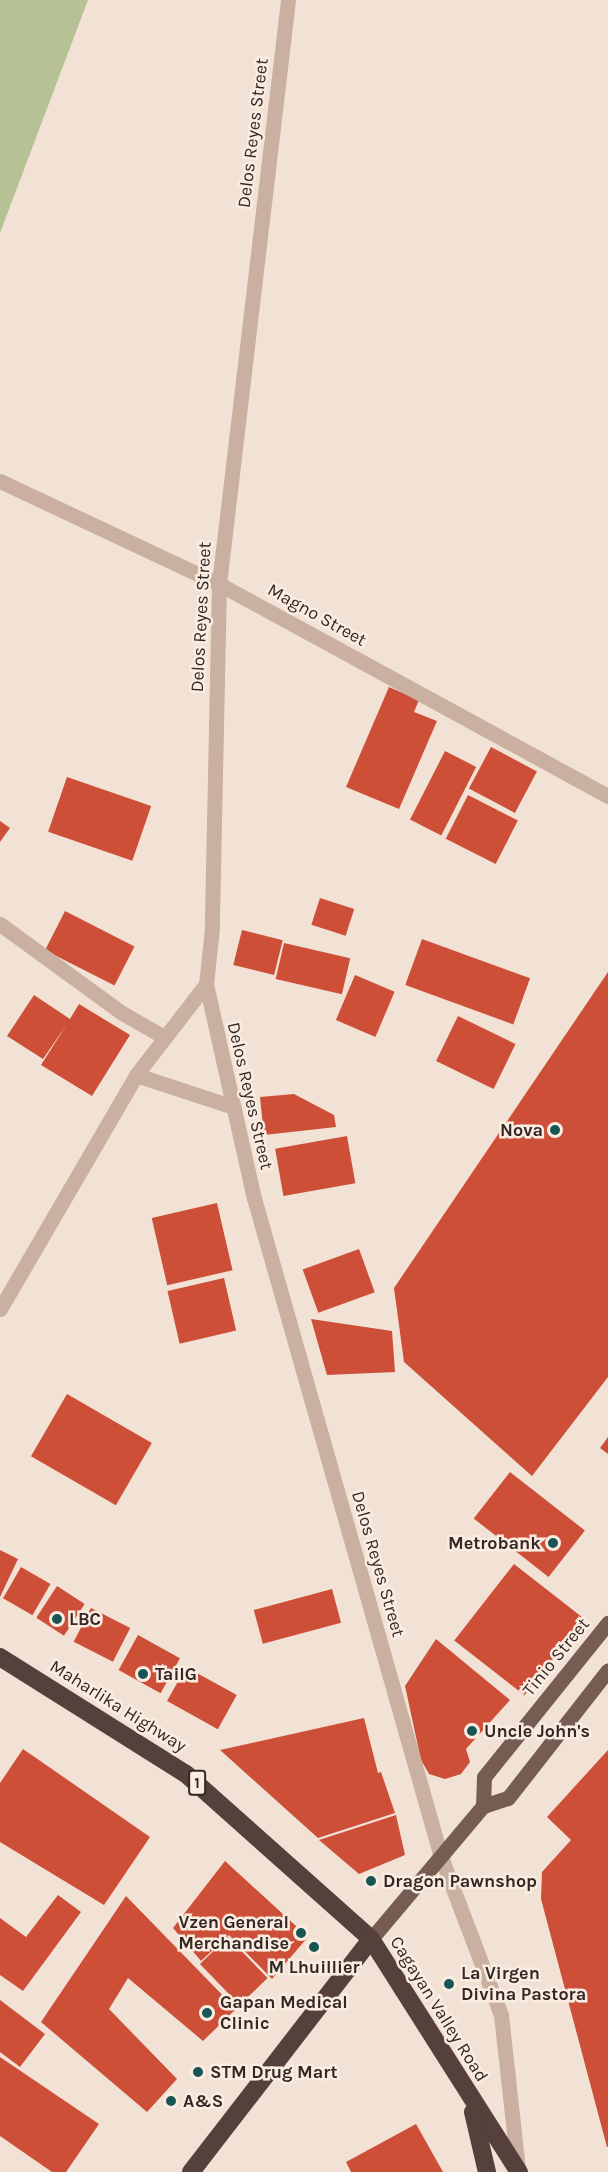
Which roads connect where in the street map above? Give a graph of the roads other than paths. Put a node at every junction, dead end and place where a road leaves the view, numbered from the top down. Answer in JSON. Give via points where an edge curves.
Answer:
{"nodes":[{"id":1,"x":288,"y":0,"type":"edge"},
{"id":2,"x":0,"y":481,"type":"edge"},
{"id":3,"x":219,"y":584,"type":"junction"},
{"id":4,"x":608,"y":796,"type":"edge"},
{"id":5,"x":0,"y":924,"type":"edge"},
{"id":6,"x":206,"y":984,"type":"junction"},
{"id":7,"x":164,"y":1037,"type":"junction"},
{"id":8,"x":136,"y":1075,"type":"junction"},
{"id":9,"x":231,"y":1106,"type":"junction"},
{"id":10,"x":0,"y":1310,"type":"edge"},
{"id":11,"x":608,"y":1623,"type":"edge"},
{"id":12,"x":0,"y":1657,"type":"edge"},
{"id":13,"x":608,"y":1670,"type":"edge"},
{"id":14,"x":483,"y":1806,"type":"junction"},
{"id":15,"x":441,"y":1857,"type":"junction"},
{"id":16,"x":371,"y":1939,"type":"junction"},
{"id":17,"x":471,"y":2102,"type":"junction"},
{"id":18,"x":518,"y":2170,"type":"edge"},
{"id":19,"x":191,"y":2172,"type":"edge"},
{"id":20,"x":487,"y":2172,"type":"edge"}],
"edges":[{"from":1,"to":3,"type":"street","name":"Delos Reyes Street"},
{"from":2,"to":3,"type":"street","name":"Magno Street"},
{"from":3,"to":4,"type":"street","name":"Magno Street"},
{"from":3,"to":6,"type":"street","name":"Delos Reyes Street","via":[[212,928]]},
{"from":5,"to":7,"type":"street","via":[[122,1013]]},
{"from":6,"to":7,"type":"street"},
{"from":6,"to":9,"type":"street","name":"Delos Reyes Street"},
{"from":7,"to":8,"type":"street"},
{"from":8,"to":9,"type":"street"},
{"from":8,"to":10,"type":"street"},
{"from":9,"to":15,"type":"street","name":"Delos Reyes Street"},
{"from":11,"to":14,"type":"main road","name":"Tinio Street","via":[[484,1777]]},
{"from":12,"to":16,"type":"highway","name":"Maharlika Highway","number":"1","via":[[186,1774]]},
{"from":13,"to":14,"type":"main road","via":[[508,1798]]},
{"from":14,"to":15,"type":"main road"},
{"from":15,"to":16,"type":"main road"},
{"from":15,"to":18,"type":"street","name":"Delos Reyes Street","via":[[501,2015]]},
{"from":16,"to":17,"type":"highway","name":"Cagayan Valley Road","number":"1"},
{"from":16,"to":19,"type":"highway"},
{"from":17,"to":18,"type":"highway","name":"Cagayan Valley Road","number":"1"},
{"from":17,"to":20,"type":"highway","name":"Cagayan Valley Road","number":"1"}]}
